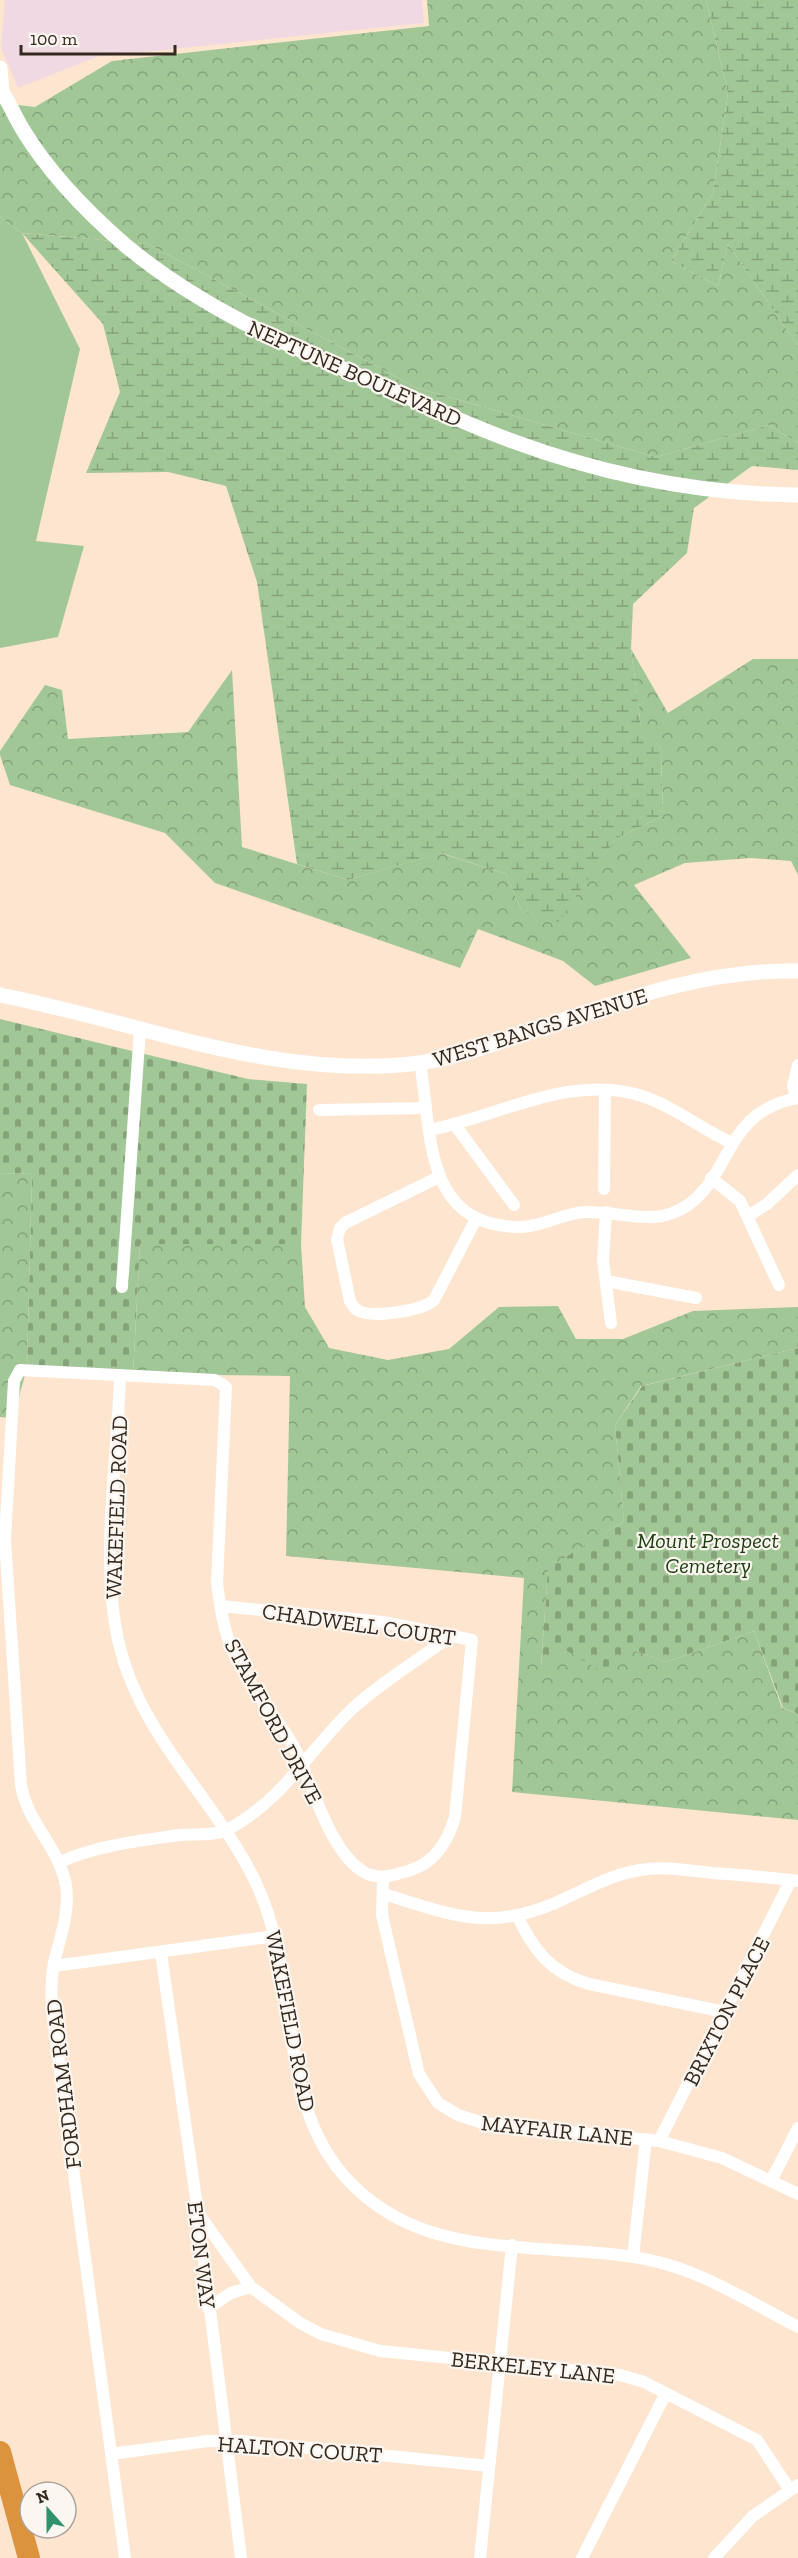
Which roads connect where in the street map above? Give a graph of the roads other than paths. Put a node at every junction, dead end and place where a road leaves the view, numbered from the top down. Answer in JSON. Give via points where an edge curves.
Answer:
{"nodes":[{"id":1,"x":0,"y":68,"type":"edge"},
{"id":2,"x":1,"y":90,"type":"edge"},
{"id":3,"x":798,"y":495,"type":"edge"},
{"id":4,"x":798,"y":971,"type":"edge"},
{"id":5,"x":0,"y":995,"type":"edge"},
{"id":6,"x":140,"y":1029,"type":"junction"},
{"id":7,"x":420,"y":1062,"type":"junction"},
{"id":8,"x":798,"y":1065,"type":"edge"},
{"id":9,"x":605,"y":1090,"type":"junction"},
{"id":10,"x":797,"y":1098,"type":"edge"},
{"id":11,"x":426,"y":1108,"type":"junction"},
{"id":12,"x":319,"y":1110,"type":"dead end"},
{"id":13,"x":455,"y":1125,"type":"junction"},
{"id":14,"x":429,"y":1130,"type":"junction"},
{"id":15,"x":732,"y":1143,"type":"junction"},
{"id":16,"x":798,"y":1175,"type":"edge"},
{"id":17,"x":439,"y":1177,"type":"junction"},
{"id":18,"x":711,"y":1178,"type":"junction"},
{"id":19,"x":604,"y":1189,"type":"dead end"},
{"id":20,"x":514,"y":1206,"type":"dead end"},
{"id":21,"x":606,"y":1212,"type":"junction"},
{"id":22,"x":748,"y":1216,"type":"junction"},
{"id":23,"x":476,"y":1219,"type":"junction"},
{"id":24,"x":606,"y":1281,"type":"junction"},
{"id":25,"x":780,"y":1285,"type":"dead end"},
{"id":26,"x":123,"y":1287,"type":"dead end"},
{"id":27,"x":696,"y":1298,"type":"dead end"},
{"id":28,"x":610,"y":1323,"type":"dead end"},
{"id":29,"x":120,"y":1375,"type":"junction"},
{"id":30,"x":220,"y":1606,"type":"junction"},
{"id":31,"x":452,"y":1635,"type":"junction"},
{"id":32,"x":303,"y":1768,"type":"junction"},
{"id":33,"x":227,"y":1830,"type":"junction"},
{"id":34,"x":60,"y":1862,"type":"junction"},
{"id":35,"x":383,"y":1877,"type":"junction"},
{"id":36,"x":795,"y":1881,"type":"edge"},
{"id":37,"x":384,"y":1894,"type":"junction"},
{"id":38,"x":517,"y":1915,"type":"junction"},
{"id":39,"x":275,"y":1936,"type":"junction"},
{"id":40,"x":160,"y":1953,"type":"junction"},
{"id":41,"x":54,"y":1966,"type":"junction"},
{"id":42,"x":725,"y":2012,"type":"junction"},
{"id":43,"x":798,"y":2128,"type":"edge"},
{"id":44,"x":652,"y":2140,"type":"junction"},
{"id":45,"x":771,"y":2181,"type":"junction"},
{"id":46,"x":798,"y":2194,"type":"edge"},
{"id":47,"x":198,"y":2213,"type":"junction"},
{"id":48,"x":512,"y":2245,"type":"junction"},
{"id":49,"x":633,"y":2258,"type":"junction"},
{"id":50,"x":251,"y":2287,"type":"junction"},
{"id":51,"x":208,"y":2308,"type":"junction"},
{"id":52,"x":798,"y":2327,"type":"edge"},
{"id":53,"x":500,"y":2363,"type":"junction"},
{"id":54,"x":666,"y":2393,"type":"junction"},
{"id":55,"x":226,"y":2440,"type":"junction"},
{"id":56,"x":0,"y":2452,"type":"edge"},
{"id":57,"x":111,"y":2454,"type":"junction"},
{"id":58,"x":489,"y":2466,"type":"junction"},
{"id":59,"x":794,"y":2488,"type":"edge"},
{"id":60,"x":29,"y":2558,"type":"edge"},
{"id":61,"x":125,"y":2558,"type":"edge"},
{"id":62,"x":242,"y":2558,"type":"edge"},
{"id":63,"x":480,"y":2558,"type":"edge"},
{"id":64,"x":582,"y":2558,"type":"edge"},
{"id":65,"x":714,"y":2558,"type":"edge"}],
"edges":[{"from":1,"to":2,"type":"street","name":"NEPTUNE BOULEVARD"},
{"from":2,"to":3,"type":"street","name":"NEPTUNE BOULEVARD","via":[[23,131],[64,185],[96,218],[147,262],[241,323],[480,428],[549,454],[683,486]]},
{"from":4,"to":7,"type":"street","name":"WEST BANGS AVENUE","via":[[734,974],[679,986],[604,1005],[467,1052]]},
{"from":5,"to":6,"type":"street","name":"WEST BANGS AVENUE"},
{"from":6,"to":7,"type":"street","name":"WEST BANGS AVENUE","via":[[285,1062],[329,1066]]},
{"from":6,"to":26,"type":"street"},
{"from":7,"to":11,"type":"street"},
{"from":8,"to":10,"type":"street","via":[[793,1086]]},
{"from":9,"to":13,"type":"street","via":[[551,1095]]},
{"from":9,"to":15,"type":"street","via":[[647,1098]]},
{"from":9,"to":19,"type":"street"},
{"from":10,"to":15,"type":"street","via":[[750,1120]]},
{"from":11,"to":12,"type":"street"},
{"from":11,"to":14,"type":"street"},
{"from":13,"to":14,"type":"street"},
{"from":13,"to":20,"type":"street"},
{"from":14,"to":17,"type":"street"},
{"from":15,"to":18,"type":"street"},
{"from":16,"to":22,"type":"street"},
{"from":17,"to":23,"type":"street"},
{"from":17,"to":23,"type":"street","via":[[340,1228],[337,1239],[350,1300],[356,1309],[366,1313],[428,1306]]},
{"from":18,"to":21,"type":"street","via":[[700,1194],[671,1214],[646,1218]]},
{"from":18,"to":22,"type":"street","via":[[733,1193]]},
{"from":21,"to":23,"type":"street","via":[[579,1213],[524,1227]]},
{"from":21,"to":24,"type":"street"},
{"from":22,"to":25,"type":"street"},
{"from":24,"to":27,"type":"street"},
{"from":24,"to":28,"type":"street"},
{"from":29,"to":30,"type":"street","name":"STAMFORD DRIVE","via":[[215,1380],[221,1382],[226,1393],[216,1571]]},
{"from":29,"to":33,"type":"street","name":"WAKEFIELD ROAD","via":[[110,1576],[119,1645],[152,1728]]},
{"from":29,"to":34,"type":"street","name":"FORDHAM ROAD","via":[[20,1370],[14,1381],[5,1539],[21,1785],[29,1814]]},
{"from":30,"to":31,"type":"street","name":"CHADWELL COURT","via":[[383,1622]]},
{"from":30,"to":32,"type":"street","name":"STAMFORD DRIVE","via":[[238,1662]]},
{"from":31,"to":32,"type":"street","via":[[355,1707],[328,1734]]},
{"from":31,"to":35,"type":"street","name":"CHADWELL COURT","via":[[472,1640],[450,1835],[426,1863]]},
{"from":32,"to":33,"type":"street","via":[[268,1802]]},
{"from":32,"to":35,"type":"street","name":"STAMFORD DRIVE","via":[[337,1844],[362,1871]]},
{"from":33,"to":34,"type":"street","via":[[123,1843]]},
{"from":33,"to":39,"type":"street","name":"WAKEFIELD ROAD","via":[[256,1885]]},
{"from":34,"to":41,"type":"street","name":"FORDHAM ROAD","via":[[67,1913]]},
{"from":35,"to":37,"type":"street","name":"MAYFAIR LANE"},
{"from":36,"to":38,"type":"street","via":[[643,1869],[611,1877],[544,1908]]},
{"from":36,"to":42,"type":"street","name":"BRIXTON PLACE"},
{"from":37,"to":38,"type":"street","via":[[451,1916],[479,1919]]},
{"from":37,"to":44,"type":"street","name":"MAYFAIR LANE","via":[[382,1915],[414,2063],[438,2103],[483,2123]]},
{"from":38,"to":42,"type":"street","via":[[539,1954],[569,1977]]},
{"from":39,"to":40,"type":"street"},
{"from":39,"to":48,"type":"street","name":"WAKEFIELD ROAD","via":[[301,2095],[315,2132],[337,2166],[373,2202],[412,2224],[453,2238]]},
{"from":40,"to":41,"type":"street"},
{"from":40,"to":47,"type":"street","name":"ETON WAY"},
{"from":41,"to":57,"type":"street","name":"FORDHAM ROAD","via":[[52,2010]]},
{"from":42,"to":44,"type":"street","name":"BRIXTON PLACE"},
{"from":43,"to":45,"type":"street"},
{"from":44,"to":45,"type":"street","name":"MAYFAIR LANE","via":[[722,2158]]},
{"from":44,"to":49,"type":"street","name":"BRIXTON PLACE"},
{"from":45,"to":46,"type":"street","name":"MAYFAIR LANE"},
{"from":47,"to":50,"type":"street","name":"BERKELEY LANE"},
{"from":47,"to":51,"type":"street","name":"ETON WAY"},
{"from":48,"to":49,"type":"street","name":"WAKEFIELD ROAD"},
{"from":48,"to":53,"type":"street"},
{"from":49,"to":52,"type":"street","name":"WAKEFIELD ROAD","via":[[682,2270]]},
{"from":50,"to":51,"type":"street","via":[[231,2293]]},
{"from":50,"to":53,"type":"street","name":"BERKELEY LANE","via":[[300,2323],[349,2344],[380,2351]]},
{"from":51,"to":55,"type":"street","name":"ETON WAY"},
{"from":53,"to":54,"type":"street","name":"BERKELEY LANE","via":[[620,2375]]},
{"from":53,"to":58,"type":"street"},
{"from":54,"to":59,"type":"street","name":"BERKELEY LANE","via":[[758,2440]]},
{"from":54,"to":64,"type":"street"},
{"from":55,"to":57,"type":"street","name":"HALTON COURT"},
{"from":55,"to":58,"type":"street","name":"HALTON COURT"},
{"from":55,"to":62,"type":"street","name":"ETON WAY"},
{"from":56,"to":60,"type":"highway"},
{"from":57,"to":61,"type":"street","name":"FORDHAM ROAD"},
{"from":58,"to":63,"type":"street"},
{"from":59,"to":65,"type":"street","via":[[753,2516]]}]}
